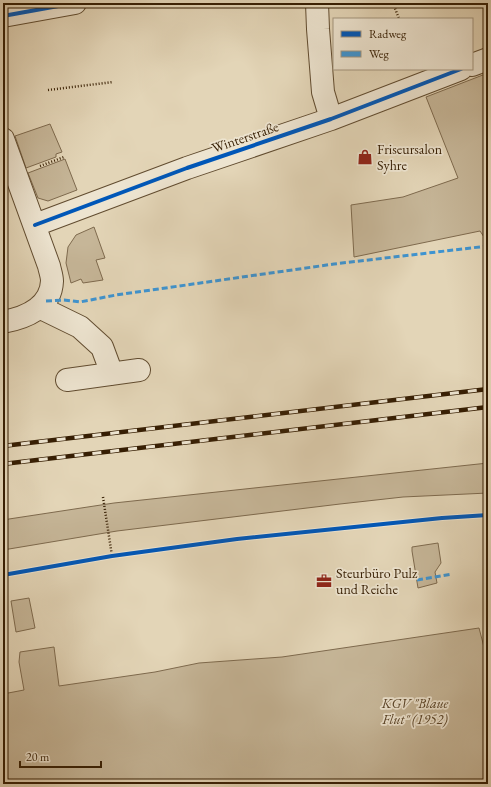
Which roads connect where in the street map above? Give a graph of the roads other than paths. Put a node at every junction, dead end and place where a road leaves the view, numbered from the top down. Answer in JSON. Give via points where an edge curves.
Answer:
{"nodes":[{"id":1,"x":75,"y":3,"type":"edge"},
{"id":2,"x":317,"y":3,"type":"edge"},
{"id":3,"x":3,"y":16,"type":"edge"},
{"id":4,"x":488,"y":59,"type":"edge"},
{"id":5,"x":473,"y":65,"type":"edge"},
{"id":6,"x":458,"y":70,"type":"edge"},
{"id":7,"x":331,"y":119,"type":"junction"},
{"id":8,"x":3,"y":139,"type":"edge"},
{"id":9,"x":35,"y":225,"type":"junction"},
{"id":10,"x":43,"y":304,"type":"junction"},
{"id":11,"x":3,"y":322,"type":"edge"},
{"id":12,"x":139,"y":370,"type":"dead end"},
{"id":13,"x":112,"y":374,"type":"junction"},
{"id":14,"x":68,"y":380,"type":"dead end"}],
"edges":[{"from":1,"to":3,"type":"street"},
{"from":2,"to":7,"type":"street","via":[[323,92]]},
{"from":4,"to":5,"type":"street"},
{"from":6,"to":7,"type":"street","name":"Winterstraße"},
{"from":7,"to":9,"type":"street","name":"Winterstraße","via":[[187,168]]},
{"from":8,"to":9,"type":"street"},
{"from":9,"to":10,"type":"street","via":[[52,280],[51,289]]},
{"from":10,"to":11,"type":"street","via":[[34,312],[19,319]]},
{"from":10,"to":13,"type":"street","via":[[80,327],[102,347]]},
{"from":12,"to":13,"type":"street"},
{"from":13,"to":14,"type":"street"}]}
